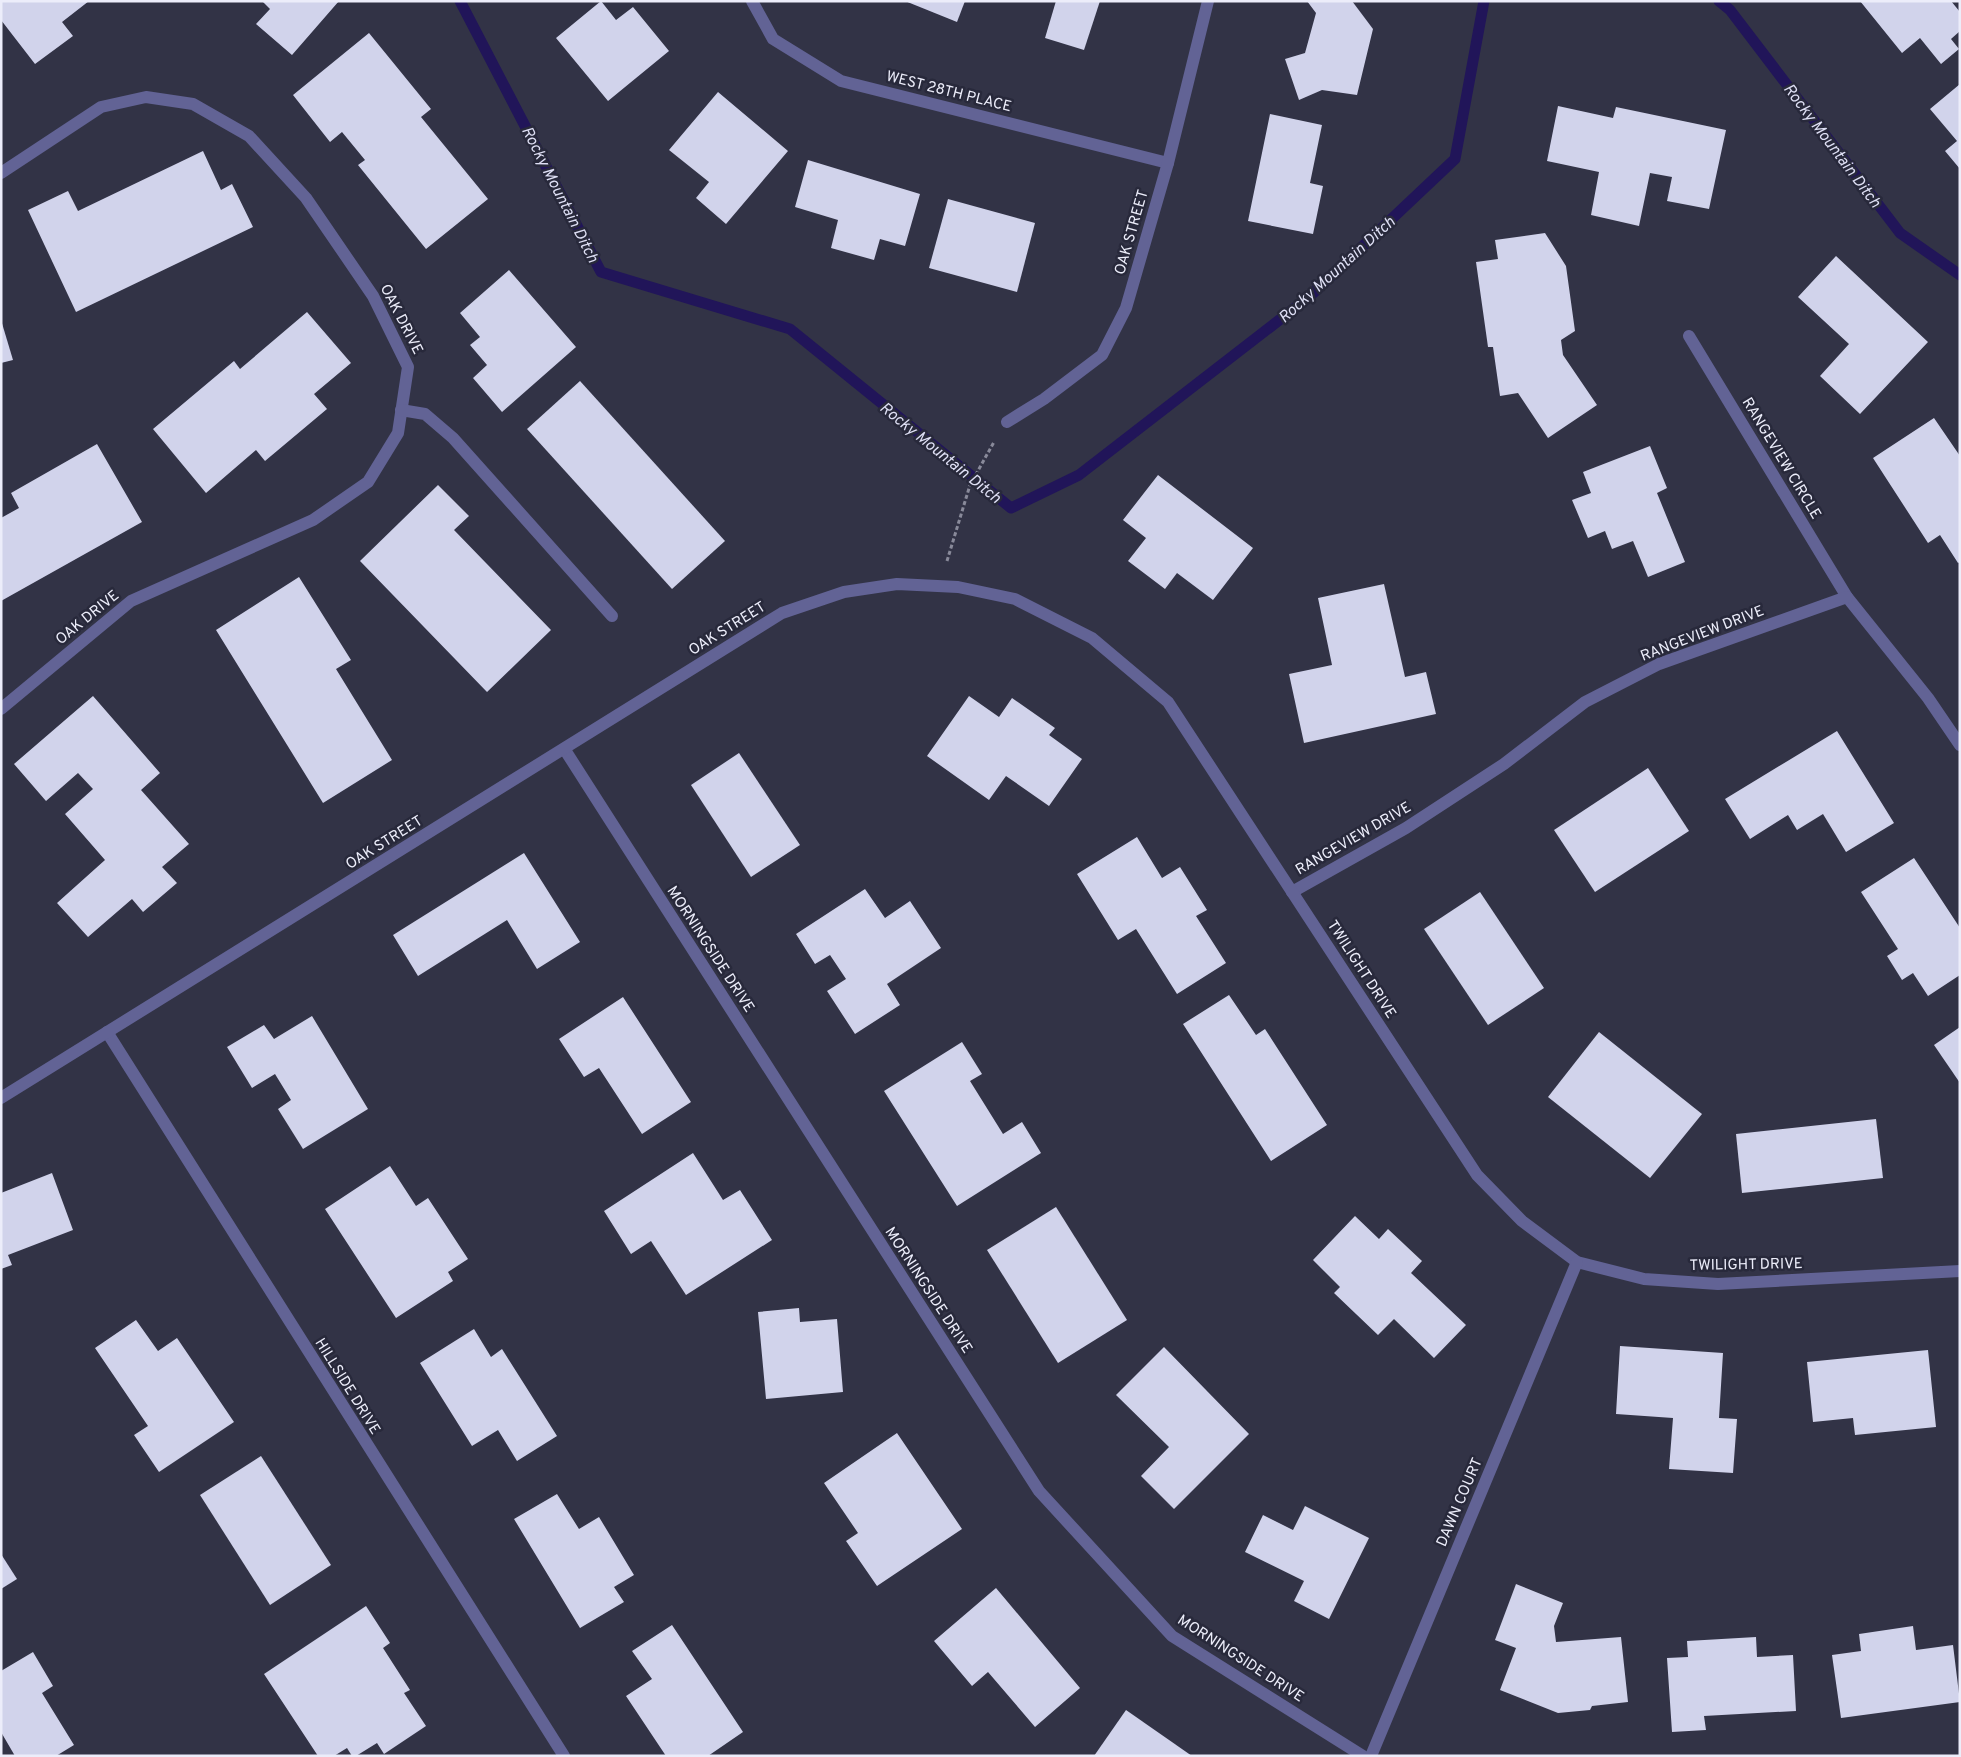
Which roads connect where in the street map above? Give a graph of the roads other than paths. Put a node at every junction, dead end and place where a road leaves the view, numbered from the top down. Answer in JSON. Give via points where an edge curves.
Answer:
{"nodes":[{"id":1,"x":752,"y":1,"type":"edge"},
{"id":2,"x":1208,"y":1,"type":"edge"},
{"id":3,"x":1168,"y":163,"type":"junction"},
{"id":4,"x":1,"y":174,"type":"edge"},
{"id":5,"x":1690,"y":336,"type":"dead end"},
{"id":6,"x":402,"y":410,"type":"junction"},
{"id":7,"x":1007,"y":422,"type":"dead end"},
{"id":8,"x":1847,"y":597,"type":"junction"},
{"id":9,"x":782,"y":613,"type":"joint"},
{"id":10,"x":612,"y":616,"type":"dead end"},
{"id":11,"x":1,"y":709,"type":"edge"},
{"id":12,"x":1960,"y":745,"type":"edge"},
{"id":13,"x":565,"y":750,"type":"junction"},
{"id":14,"x":1292,"y":892,"type":"junction"},
{"id":15,"x":107,"y":1032,"type":"junction"},
{"id":16,"x":1,"y":1098,"type":"edge"},
{"id":17,"x":1578,"y":1262,"type":"junction"},
{"id":18,"x":1960,"y":1271,"type":"edge"},
{"id":19,"x":564,"y":1756,"type":"edge"},
{"id":20,"x":1364,"y":1756,"type":"edge"},
{"id":21,"x":1371,"y":1756,"type":"edge"}],
"edges":[{"from":1,"to":3,"type":"street","name":"WEST 28TH PLACE","via":[[773,39],[841,81]]},
{"from":2,"to":3,"type":"street","name":"OAK STREET"},
{"from":3,"to":7,"type":"street","name":"OAK STREET","via":[[1126,308],[1102,355],[1044,399]]},
{"from":4,"to":6,"type":"street","name":"OAK DRIVE","via":[[101,107],[146,97],[193,104],[249,136],[306,198],[373,296],[408,367]]},
{"from":5,"to":8,"type":"street","name":"RANGEVIEW CIRCLE"},
{"from":6,"to":10,"type":"street","via":[[425,414],[453,438]]},
{"from":6,"to":11,"type":"street","name":"OAK DRIVE","via":[[398,433],[368,482],[313,520],[131,601]]},
{"from":8,"to":12,"type":"street","via":[[1928,698]]},
{"from":8,"to":14,"type":"street","name":"RANGEVIEW DRIVE","via":[[1658,664],[1585,702],[1504,764],[1406,828]]},
{"from":9,"to":13,"type":"street","name":"OAK STREET"},
{"from":9,"to":14,"type":"street","name":"TWILIGHT DRIVE","via":[[844,592],[897,584],[958,587],[1015,599],[1092,638],[1168,702]]},
{"from":13,"to":15,"type":"street","name":"OAK STREET"},
{"from":13,"to":20,"type":"street","name":"MORNINGSIDE DRIVE","via":[[1039,1491],[1172,1636]]},
{"from":14,"to":17,"type":"street","name":"TWILIGHT DRIVE","via":[[1478,1175],[1522,1221]]},
{"from":15,"to":16,"type":"street","name":"OAK STREET"},
{"from":15,"to":19,"type":"street","name":"HILLSIDE DRIVE"},
{"from":17,"to":18,"type":"street","name":"TWILIGHT DRIVE","via":[[1644,1279],[1718,1284]]},
{"from":17,"to":21,"type":"street","name":"DAWN COURT"}]}
